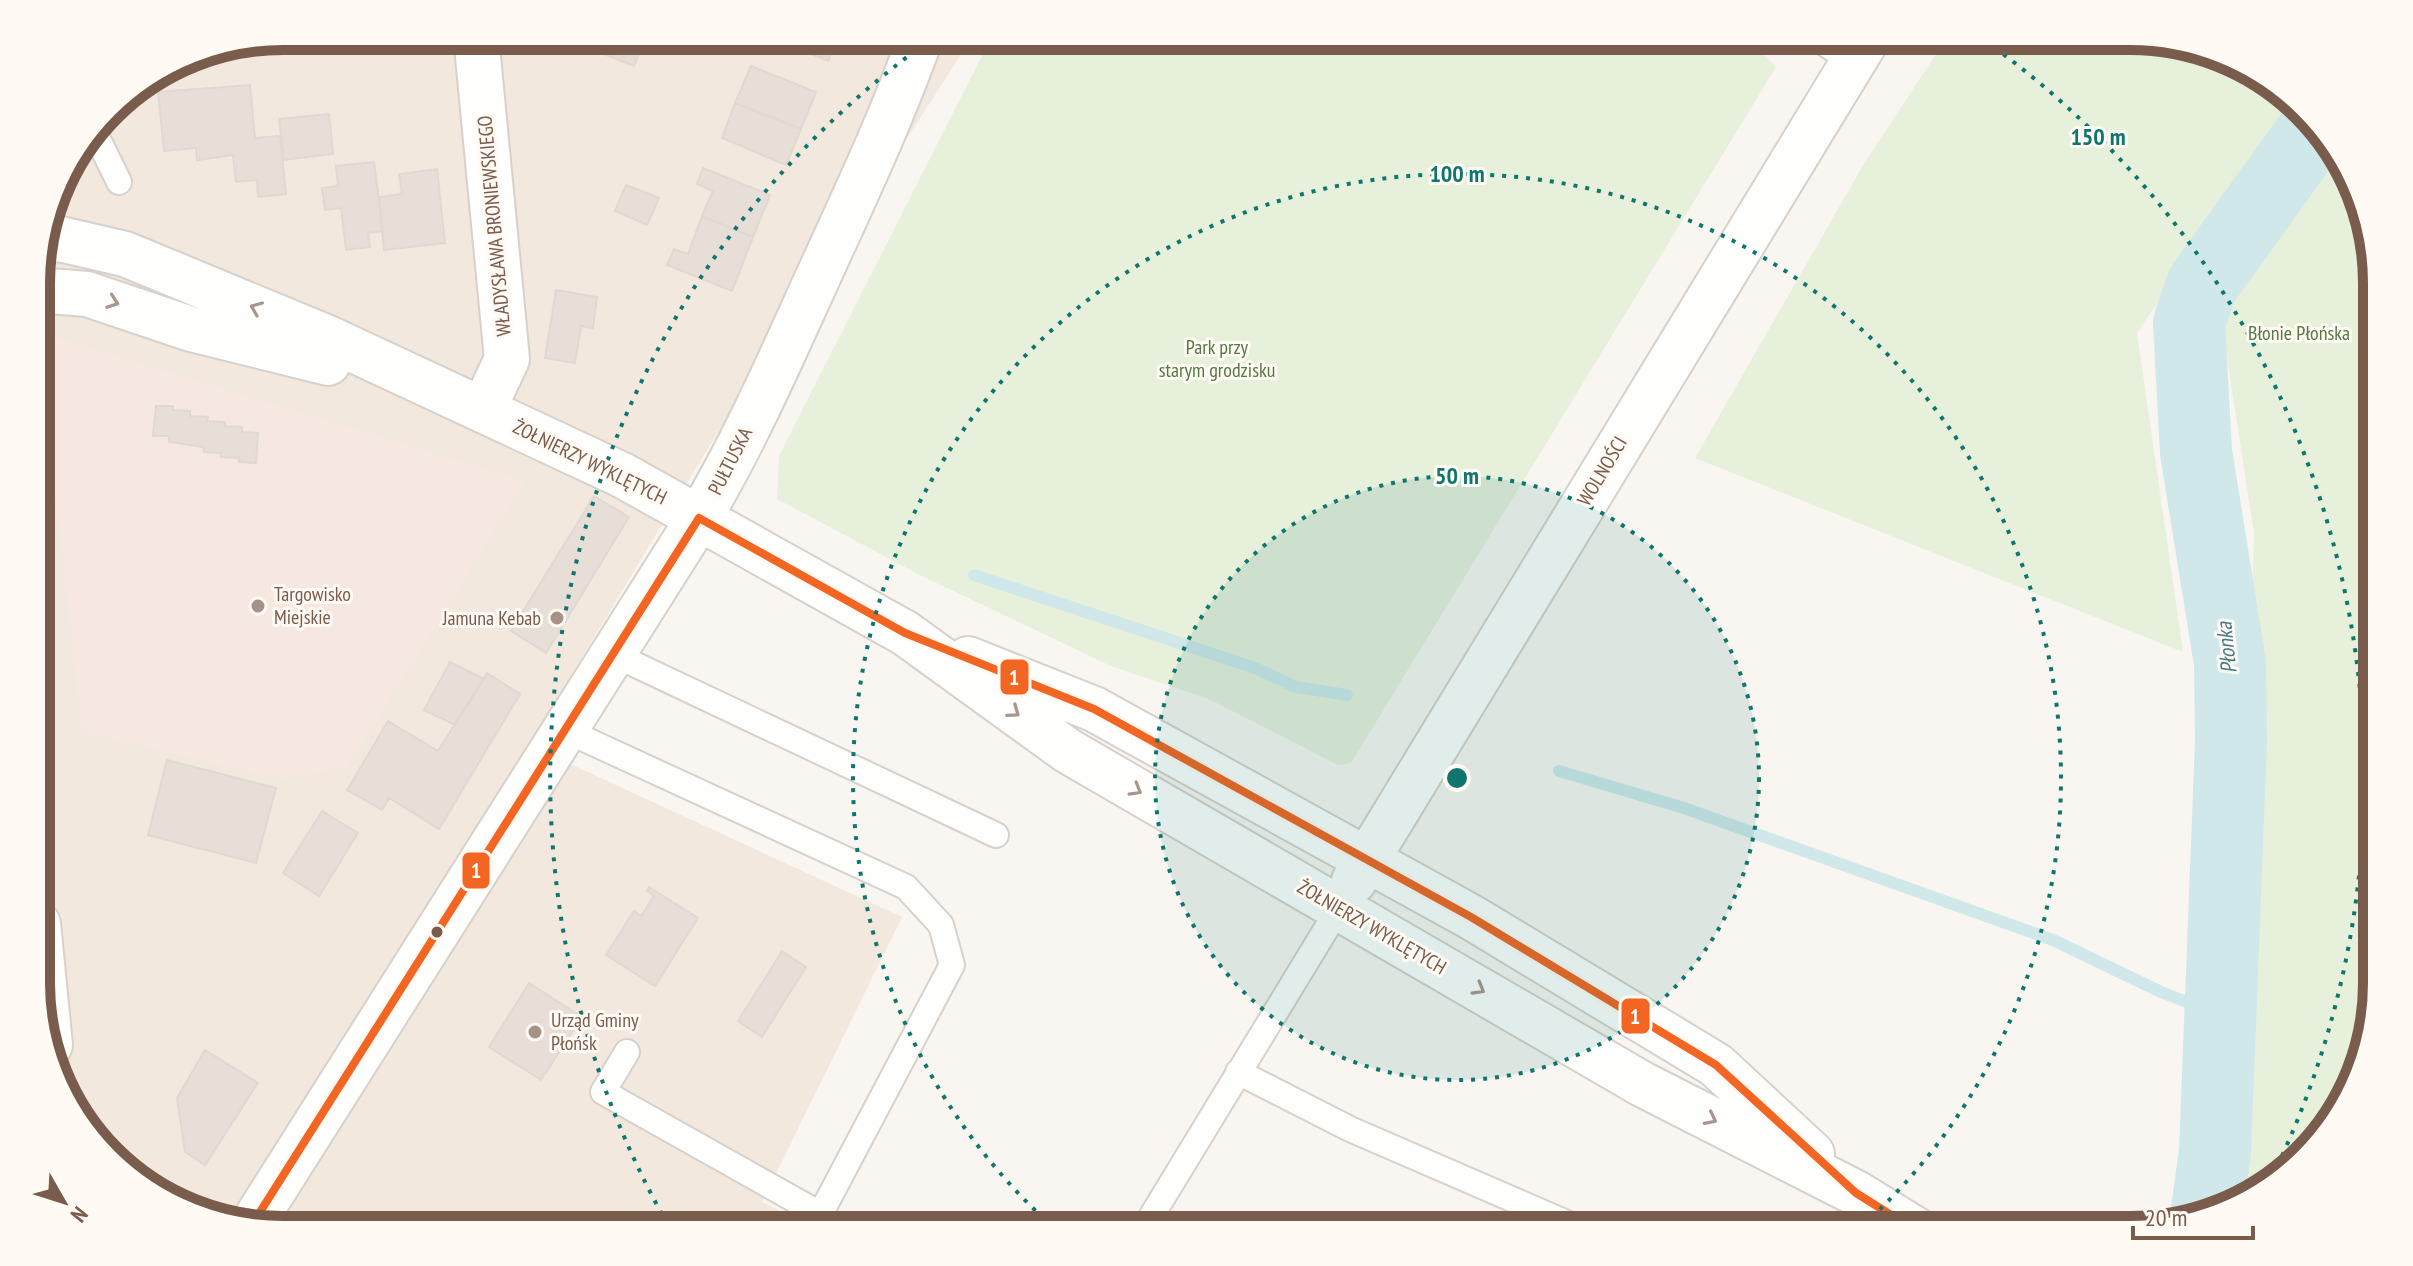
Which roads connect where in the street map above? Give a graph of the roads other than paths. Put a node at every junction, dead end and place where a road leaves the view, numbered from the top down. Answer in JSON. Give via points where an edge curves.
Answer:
{"nodes":[{"id":1,"x":477,"y":50,"type":"edge"},
{"id":2,"x":915,"y":50,"type":"edge"},
{"id":3,"x":1860,"y":50,"type":"edge"},
{"id":4,"x":99,"y":140,"type":"edge"},
{"id":5,"x":119,"y":182,"type":"dead end"},
{"id":6,"x":55,"y":240,"type":"edge"},
{"id":7,"x":50,"y":291,"type":"edge"},
{"id":8,"x":483,"y":410,"type":"junction"},
{"id":9,"x":699,"y":518,"type":"junction"},
{"id":10,"x":905,"y":633,"type":"junction"},
{"id":11,"x":615,"y":655,"type":"junction"},
{"id":12,"x":567,"y":731,"type":"junction"},
{"id":13,"x":996,"y":835,"type":"dead end"},
{"id":14,"x":1368,"y":858,"type":"junction"},
{"id":15,"x":1339,"y":908,"type":"junction"},
{"id":16,"x":627,"y":1052,"type":"dead end"},
{"id":17,"x":1238,"y":1072,"type":"junction"},
{"id":18,"x":1856,"y":1193,"type":"junction"},
{"id":19,"x":259,"y":1214,"type":"edge"},
{"id":20,"x":806,"y":1216,"type":"edge"},
{"id":21,"x":819,"y":1216,"type":"edge"},
{"id":22,"x":1151,"y":1216,"type":"edge"},
{"id":23,"x":1551,"y":1216,"type":"edge"},
{"id":24,"x":1893,"y":1216,"type":"edge"}],
"edges":[{"from":1,"to":8,"type":"street","name":"WŁADYSŁAWA BRONIEWSKIEGO","via":[[507,359]]},
{"from":2,"to":9,"type":"street","name":"PUŁTUSKA","via":[[815,282]]},
{"from":3,"to":14,"type":"street","name":"WOLNOŚCI"},
{"from":4,"to":5,"type":"lane"},
{"from":8,"to":6,"type":"street","name":"ŻOŁNIERZY WYKLĘTYCH","one_way":true,"via":[[328,338],[125,254]]},
{"from":7,"to":8,"type":"street","name":"ŻOŁNIERZY WYKLĘTYCH","one_way":true,"via":[[87,294],[191,329]]},
{"from":8,"to":9,"type":"street","name":"ŻOŁNIERZY WYKLĘTYCH","via":[[622,475]]},
{"from":9,"to":10,"type":"street","name":"ŻOŁNIERZY WYKLĘTYCH"},
{"from":9,"to":11,"type":"street","name":"PUŁTUSKA"},
{"from":10,"to":14,"type":"street","name":"ŻOŁNIERZY WYKLĘTYCH","via":[[1094,709]]},
{"from":10,"to":15,"type":"street","name":"ŻOŁNIERZY WYKLĘTYCH","one_way":true,"via":[[1068,751]]},
{"from":11,"to":12,"type":"street","name":"PUŁTUSKA"},
{"from":11,"to":13,"type":"lane"},
{"from":12,"to":19,"type":"street","name":"PUŁTUSKA"},
{"from":12,"to":21,"type":"lane","via":[[906,887],[941,925],[952,965]]},
{"from":14,"to":15,"type":"street","name":"WOLNOŚCI"},
{"from":14,"to":18,"type":"street","name":"ŻOŁNIERZY WYKLĘTYCH","via":[[1716,1065]]},
{"from":15,"to":17,"type":"lane"},
{"from":15,"to":18,"type":"street","name":"ŻOŁNIERZY WYKLĘTYCH","one_way":true,"via":[[1642,1084]]},
{"from":16,"to":20,"type":"lane","via":[[603,1092]]},
{"from":17,"to":22,"type":"lane"},
{"from":17,"to":23,"type":"lane","via":[[1350,1129]]},
{"from":18,"to":24,"type":"street","name":"ŻOŁNIERZY WYKLĘTYCH"}]}
